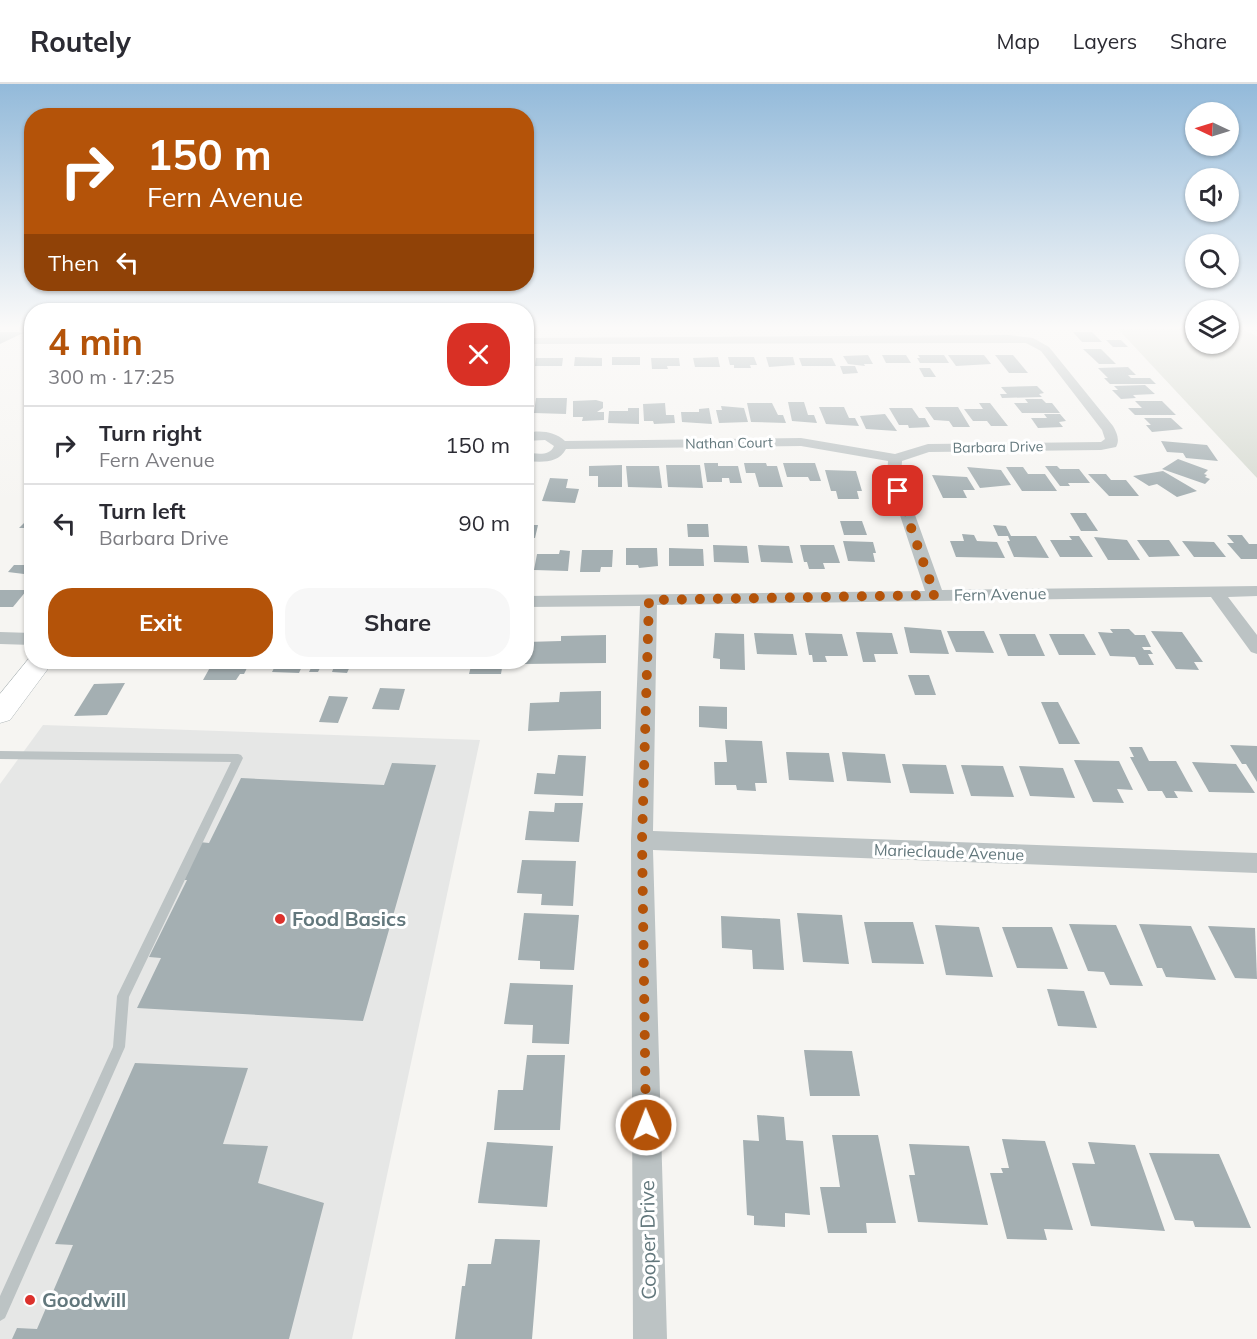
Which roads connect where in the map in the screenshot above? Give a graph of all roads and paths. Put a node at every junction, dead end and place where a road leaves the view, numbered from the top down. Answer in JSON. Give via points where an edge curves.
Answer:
{"nodes":[{"id":1,"x":1075,"y":388,"type":"edge"},
{"id":2,"x":534,"y":436,"type":"edge"},
{"id":3,"x":561,"y":445,"type":"junction"},
{"id":4,"x":534,"y":457,"type":"edge"},
{"id":5,"x":896,"y":458,"type":"junction"},
{"id":6,"x":1257,"y":591,"type":"edge"},
{"id":7,"x":1216,"y":592,"type":"junction"},
{"id":8,"x":935,"y":595,"type":"junction"},
{"id":9,"x":649,"y":600,"type":"junction"},
{"id":10,"x":534,"y":602,"type":"edge"},
{"id":11,"x":0,"y":638,"type":"edge"},
{"id":12,"x":24,"y":639,"type":"edge"},
{"id":13,"x":1257,"y":648,"type":"edge"},
{"id":14,"x":35,"y":669,"type":"edge"},
{"id":15,"x":0,"y":713,"type":"edge"},
{"id":16,"x":0,"y":755,"type":"edge"},
{"id":17,"x":642,"y":840,"type":"junction"},
{"id":18,"x":1257,"y":863,"type":"edge"},
{"id":19,"x":0,"y":1313,"type":"edge"},
{"id":20,"x":655,"y":1339,"type":"edge"}],
"edges":[{"from":1,"to":5,"type":"street","name":"Barbara Drive","via":[[1108,429],[1111,444],[928,448]]},
{"from":2,"to":3,"type":"street","name":"Nathan Court","via":[[556,438]]},
{"from":3,"to":4,"type":"street","name":"Nathan Court","via":[[558,452],[547,458]]},
{"from":3,"to":5,"type":"street","name":"Nathan Court","via":[[801,442]]},
{"from":5,"to":8,"type":"street","via":[[894,476]]},
{"from":6,"to":7,"type":"street","name":"Fern Avenue"},
{"from":7,"to":8,"type":"street","name":"Fern Avenue"},
{"from":7,"to":13,"type":"street"},
{"from":8,"to":9,"type":"street","name":"Fern Avenue"},
{"from":9,"to":10,"type":"street","name":"Fern Avenue"},
{"from":9,"to":17,"type":"street","name":"Cooper Drive"},
{"from":11,"to":12,"type":"street"},
{"from":14,"to":15,"type":"main road"},
{"from":16,"to":19,"type":"lane","via":[[238,758],[123,996],[119,1047]]},
{"from":17,"to":18,"type":"street","name":"Marieclaude Avenue"},
{"from":17,"to":20,"type":"street","name":"Cooper Drive"}]}
